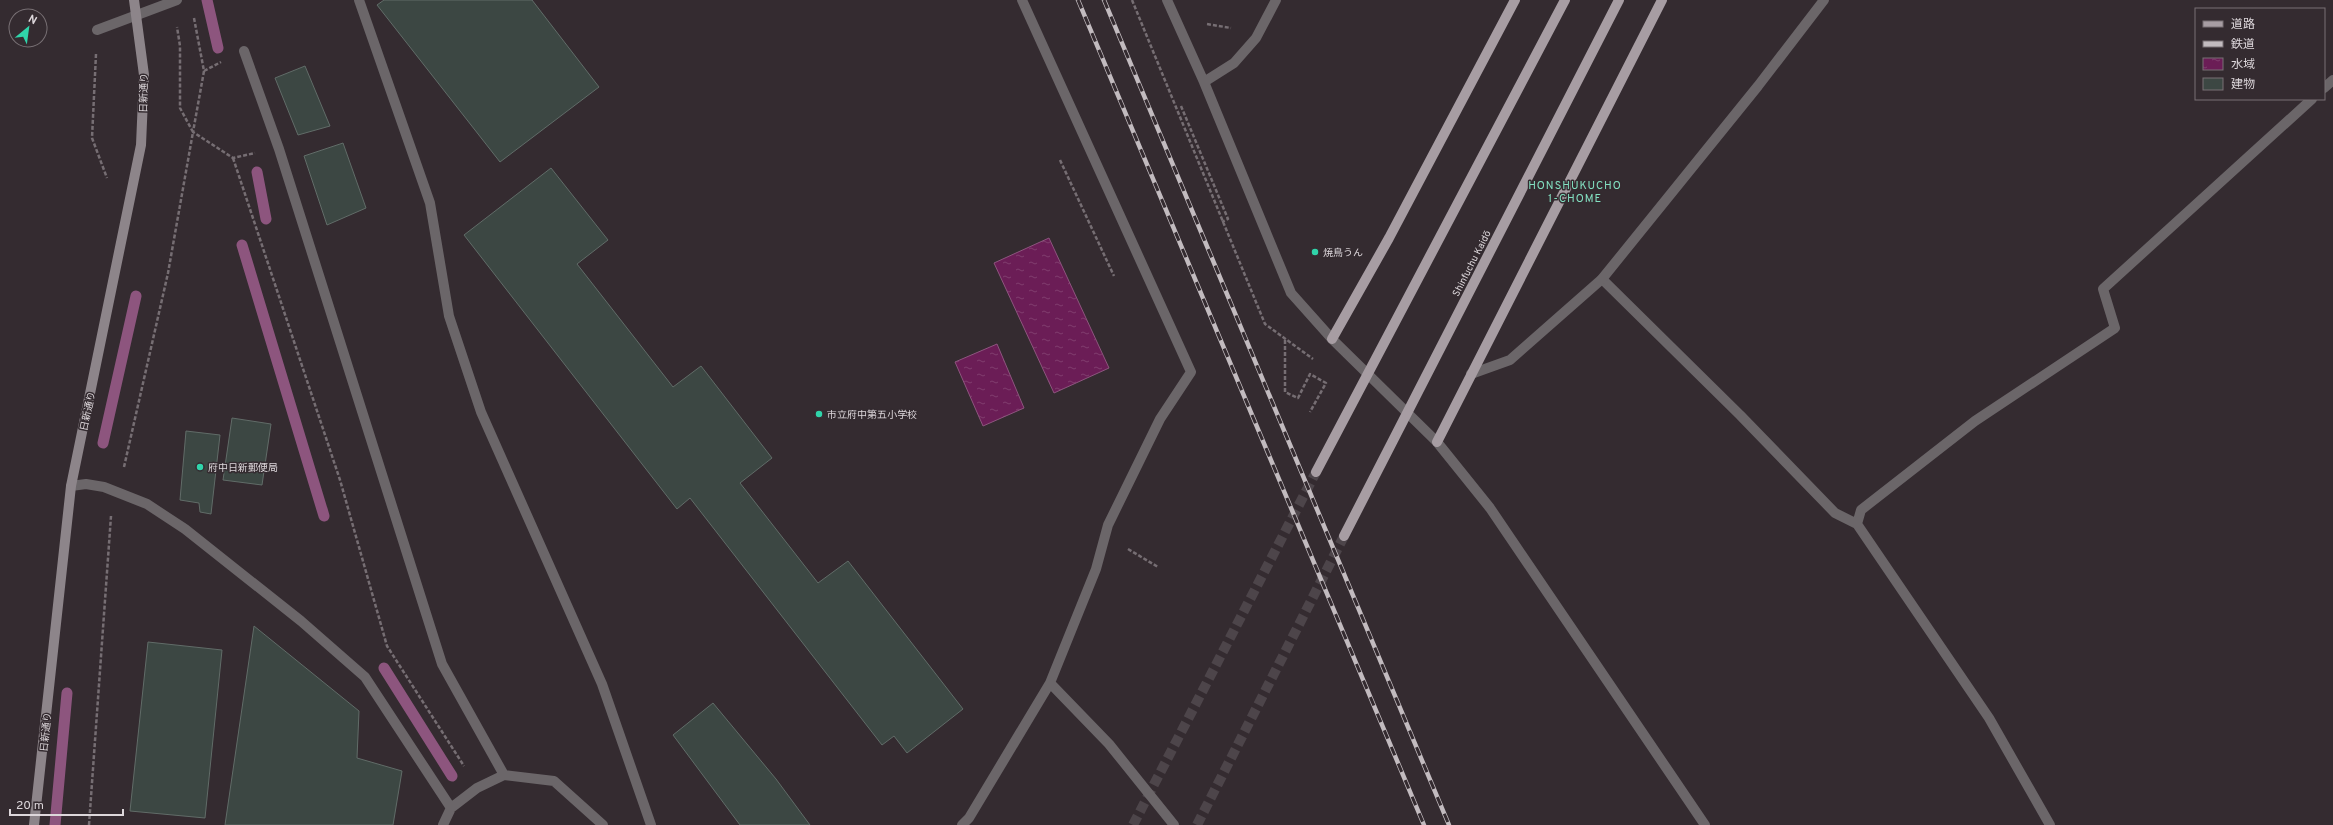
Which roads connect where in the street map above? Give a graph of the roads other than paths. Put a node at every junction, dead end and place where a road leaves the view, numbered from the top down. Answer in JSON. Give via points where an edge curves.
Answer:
{"nodes":[{"id":1,"x":134,"y":0,"type":"edge"},
{"id":2,"x":178,"y":0,"type":"edge"},
{"id":3,"x":358,"y":0,"type":"edge"},
{"id":4,"x":1022,"y":0,"type":"edge"},
{"id":5,"x":1167,"y":0,"type":"edge"},
{"id":6,"x":1276,"y":0,"type":"edge"},
{"id":7,"x":1515,"y":0,"type":"edge"},
{"id":8,"x":1565,"y":0,"type":"edge"},
{"id":9,"x":1619,"y":0,"type":"edge"},
{"id":10,"x":1662,"y":0,"type":"edge"},
{"id":11,"x":1824,"y":0,"type":"edge"},
{"id":12,"x":97,"y":30,"type":"road end"},
{"id":13,"x":244,"y":51,"type":"dead end"},
{"id":14,"x":2333,"y":80,"type":"edge"},
{"id":15,"x":1204,"y":82,"type":"junction"},
{"id":16,"x":2325,"y":87,"type":"edge"},
{"id":17,"x":2311,"y":100,"type":"edge"},
{"id":18,"x":1602,"y":279,"type":"junction"},
{"id":19,"x":1332,"y":339,"type":"junction"},
{"id":20,"x":1471,"y":374,"type":"junction"},
{"id":21,"x":1437,"y":442,"type":"junction"},
{"id":22,"x":1316,"y":472,"type":"tunnel mouth"},
{"id":23,"x":71,"y":486,"type":"junction"},
{"id":24,"x":1858,"y":524,"type":"junction"},
{"id":25,"x":1344,"y":536,"type":"tunnel mouth"},
{"id":26,"x":1050,"y":683,"type":"junction"},
{"id":27,"x":504,"y":775,"type":"junction"},
{"id":28,"x":452,"y":808,"type":"junction"},
{"id":29,"x":34,"y":825,"type":"edge"},
{"id":30,"x":443,"y":825,"type":"edge"},
{"id":31,"x":603,"y":825,"type":"edge"},
{"id":32,"x":651,"y":825,"type":"edge"},
{"id":33,"x":962,"y":825,"type":"edge"},
{"id":34,"x":1174,"y":825,"type":"edge"},
{"id":35,"x":1705,"y":825,"type":"edge"},
{"id":36,"x":2050,"y":825,"type":"edge"}],
"edges":[{"from":1,"to":23,"type":"street","name":"日新通り","via":[[144,75],[141,145]]},
{"from":2,"to":12,"type":"street"},
{"from":3,"to":32,"type":"street","via":[[430,204],[449,316],[481,412],[602,684]]},
{"from":4,"to":26,"type":"street","via":[[1191,372],[1160,419],[1108,526],[1096,569]]},
{"from":5,"to":15,"type":"street"},
{"from":6,"to":15,"type":"street","via":[[1252,43],[1234,63]]},
{"from":7,"to":19,"type":"main road","via":[[1389,238]]},
{"from":8,"to":22,"type":"main road"},
{"from":9,"to":25,"type":"main road","name":"Shinfuchu Kaidō"},
{"from":10,"to":20,"type":"main road"},
{"from":11,"to":18,"type":"street"},
{"from":13,"to":27,"type":"street","via":[[279,149],[442,664]]},
{"from":14,"to":16,"type":"street"},
{"from":15,"to":19,"type":"street","via":[[1291,293]]},
{"from":17,"to":24,"type":"street","via":[[2103,289],[2115,328],[1975,421],[1861,510]]},
{"from":18,"to":20,"type":"street","via":[[1510,360]]},
{"from":18,"to":24,"type":"street","via":[[1835,513]]},
{"from":19,"to":21,"type":"street"},
{"from":20,"to":21,"type":"main road"},
{"from":21,"to":35,"type":"street","via":[[1490,508]]},
{"from":23,"to":28,"type":"street","via":[[86,484],[104,487],[147,504],[185,529],[301,621],[365,676]]},
{"from":23,"to":29,"type":"street","name":"日新通り"},
{"from":24,"to":36,"type":"street","via":[[1989,718]]},
{"from":26,"to":33,"type":"street","via":[[969,818]]},
{"from":26,"to":34,"type":"street","via":[[1109,744]]},
{"from":27,"to":28,"type":"street","via":[[477,788]]},
{"from":27,"to":31,"type":"street","via":[[554,780]]},
{"from":28,"to":30,"type":"street"}]}
